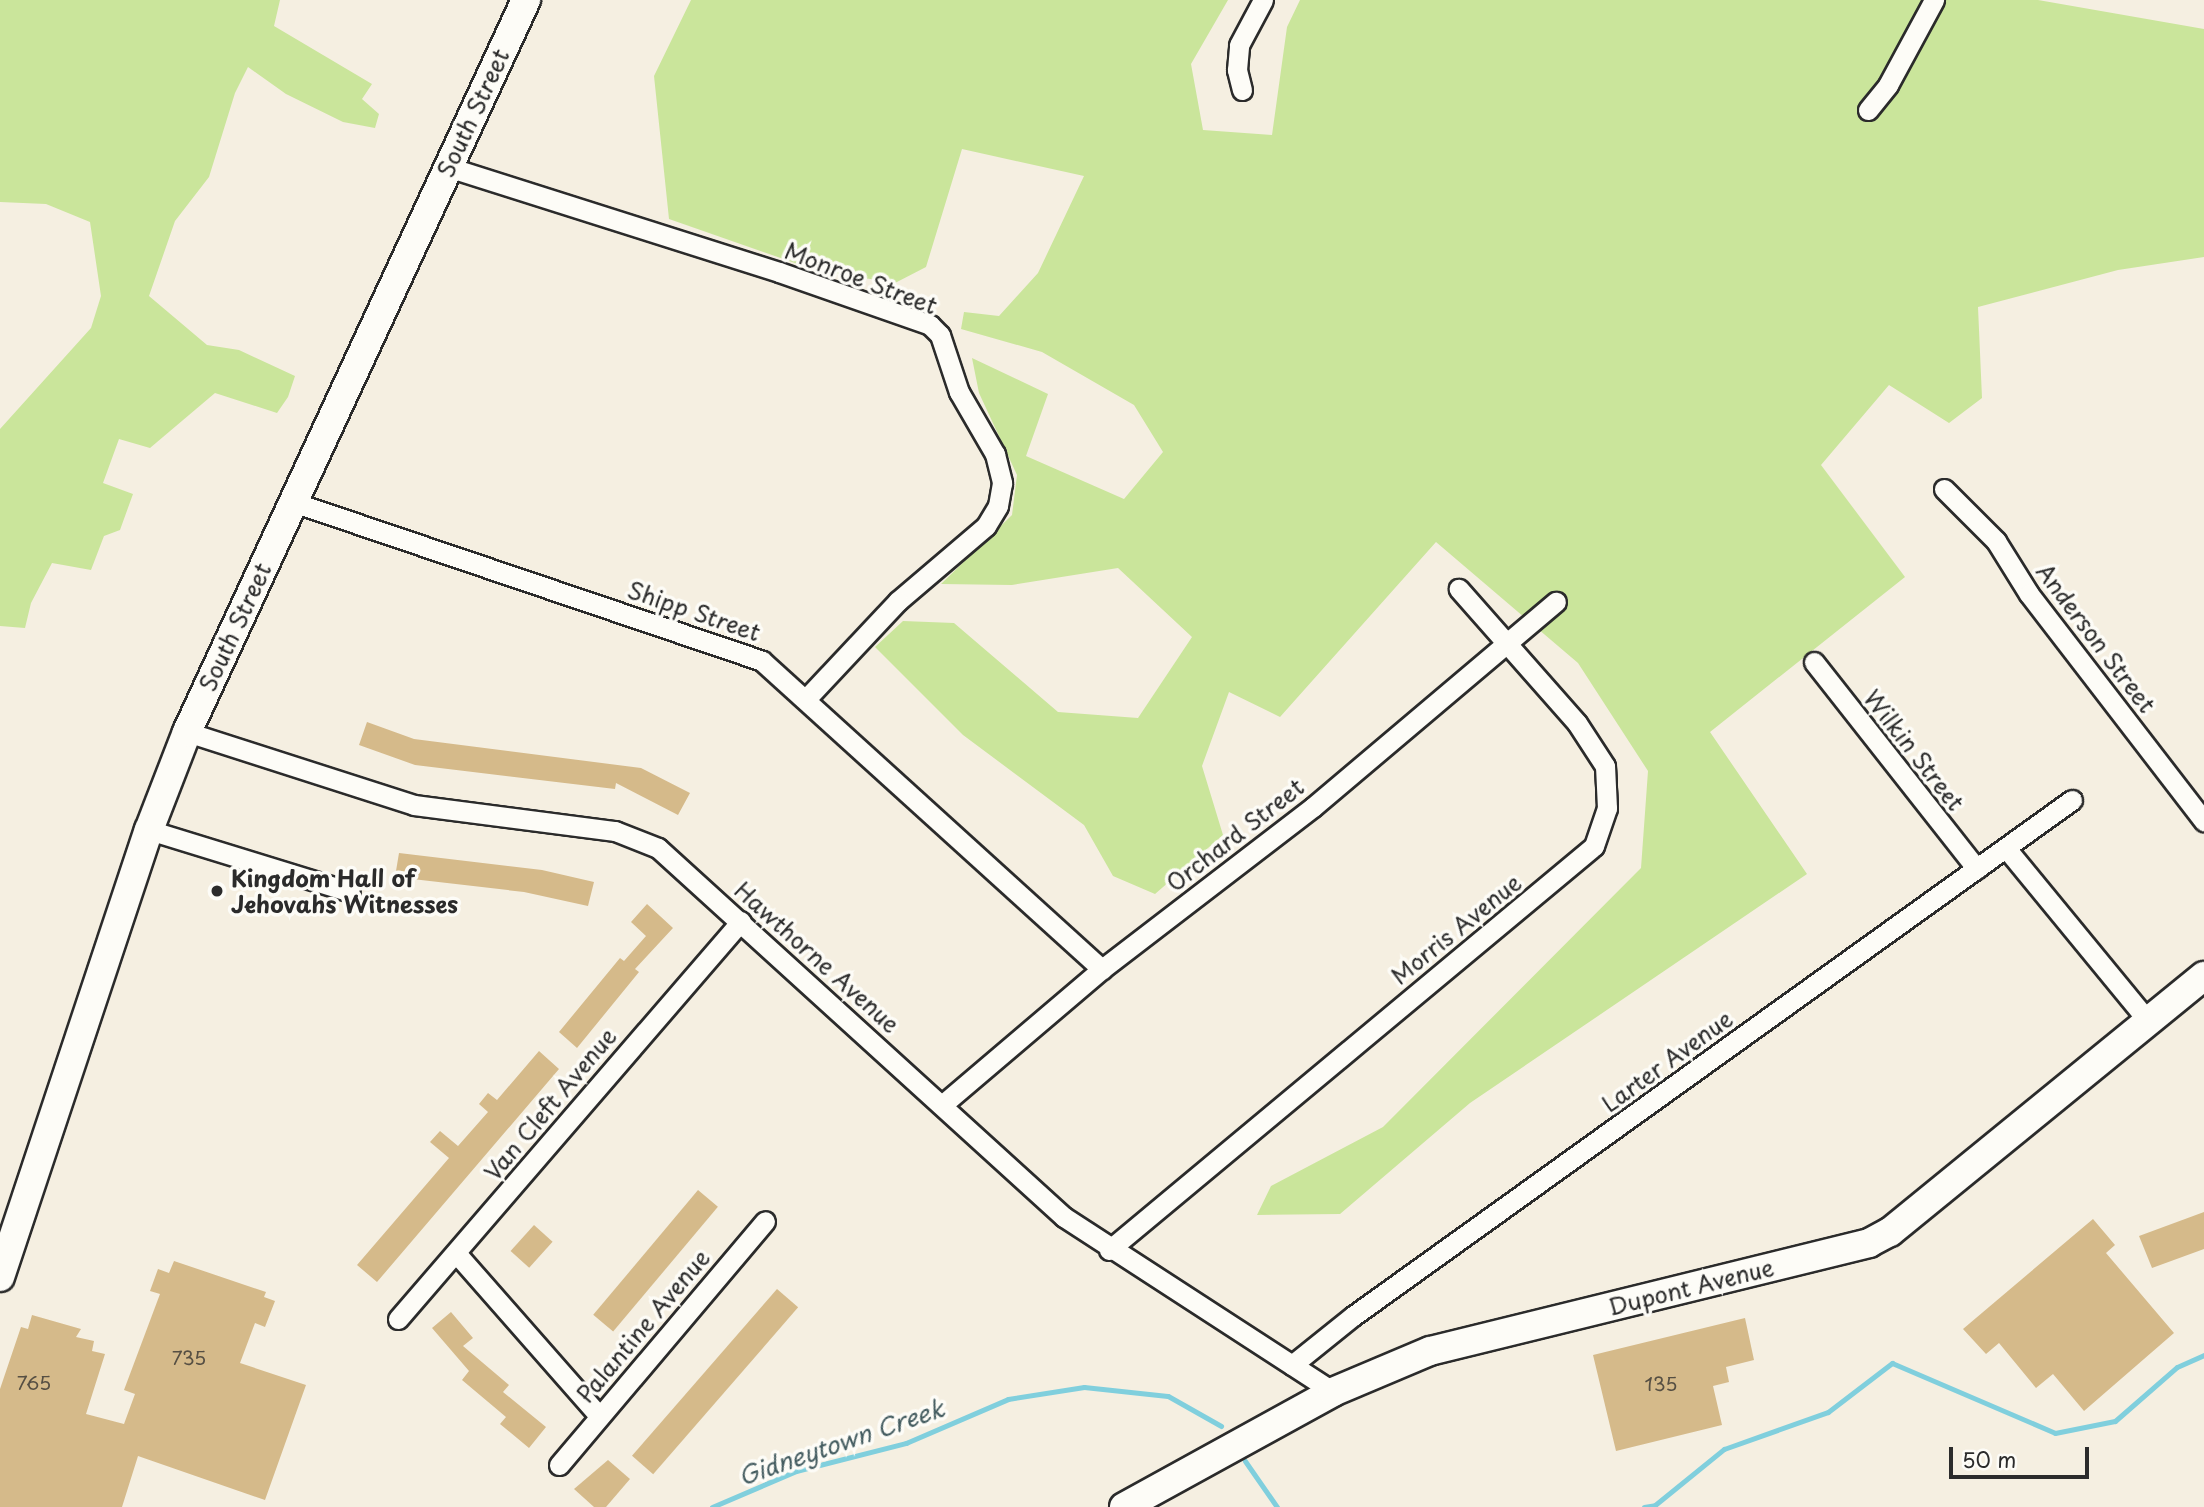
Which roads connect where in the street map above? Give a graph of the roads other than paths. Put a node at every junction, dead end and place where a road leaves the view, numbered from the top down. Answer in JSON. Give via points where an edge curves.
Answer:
{"nodes":[{"id":1,"x":526,"y":0,"type":"edge"},
{"id":2,"x":1263,"y":0,"type":"edge"},
{"id":3,"x":1934,"y":0,"type":"edge"},
{"id":4,"x":1242,"y":90,"type":"dead end"},
{"id":5,"x":1868,"y":110,"type":"dead end"},
{"id":6,"x":448,"y":167,"type":"junction"},
{"id":7,"x":1944,"y":489,"type":"dead end"},
{"id":8,"x":293,"y":502,"type":"junction"},
{"id":9,"x":1459,"y":589,"type":"dead end"},
{"id":10,"x":1556,"y":602,"type":"dead end"},
{"id":11,"x":1506,"y":645,"type":"junction"},
{"id":12,"x":1814,"y":662,"type":"dead end"},
{"id":13,"x":807,"y":698,"type":"junction"},
{"id":14,"x":187,"y":732,"type":"junction"},
{"id":15,"x":2072,"y":800,"type":"dead end"},
{"id":16,"x":2204,"y":821,"type":"edge"},
{"id":17,"x":149,"y":830,"type":"junction"},
{"id":18,"x":2006,"y":848,"type":"junction"},
{"id":19,"x":1977,"y":869,"type":"junction"},
{"id":20,"x":350,"y":892,"type":"dead end"},
{"id":21,"x":741,"y":921,"type":"junction"},
{"id":22,"x":1102,"y":969,"type":"junction"},
{"id":23,"x":2204,"y":976,"type":"edge"},
{"id":24,"x":2148,"y":1021,"type":"junction"},
{"id":25,"x":942,"y":1105,"type":"junction"},
{"id":26,"x":765,"y":1221,"type":"dead end"},
{"id":27,"x":1109,"y":1250,"type":"junction"},
{"id":28,"x":456,"y":1253,"type":"junction"},
{"id":29,"x":2,"y":1266,"type":"edge"},
{"id":30,"x":398,"y":1319,"type":"dead end"},
{"id":31,"x":1292,"y":1365,"type":"junction"},
{"id":32,"x":1334,"y":1392,"type":"junction"},
{"id":33,"x":599,"y":1416,"type":"junction"},
{"id":34,"x":559,"y":1465,"type":"dead end"},
{"id":35,"x":1124,"y":1507,"type":"edge"}],
"edges":[{"from":1,"to":6,"type":"street","name":"South Street"},
{"from":2,"to":4,"type":"street","via":[[1239,45],[1237,70]]},
{"from":3,"to":5,"type":"street","via":[[1888,85]]},
{"from":6,"to":8,"type":"street","name":"South Street"},
{"from":6,"to":13,"type":"street","name":"Monroe Street","via":[[779,272],[930,325],[940,335],[958,393],[995,454],[1002,483],[998,506],[986,526],[898,601]]},
{"from":7,"to":16,"type":"street","name":"Anderson Street","via":[[1996,541],[2029,594]]},
{"from":8,"to":13,"type":"street","name":"Shipp Street","via":[[750,654]]},
{"from":8,"to":14,"type":"street","name":"South Street"},
{"from":9,"to":11,"type":"street","name":"Morris Avenue"},
{"from":10,"to":11,"type":"street","name":"Orchard Street"},
{"from":11,"to":22,"type":"street","name":"Orchard Street","via":[[1313,807]]},
{"from":11,"to":27,"type":"street","name":"Morris Avenue","via":[[1577,723],[1605,766],[1607,808],[1594,846]]},
{"from":12,"to":19,"type":"street","name":"Wilkin Street"},
{"from":13,"to":22,"type":"street","name":"Shipp Street"},
{"from":14,"to":17,"type":"street","name":"South Street"},
{"from":14,"to":21,"type":"street","name":"Hawthorne Avenue","via":[[414,805],[642,839]]},
{"from":15,"to":18,"type":"street","name":"Larter Avenue"},
{"from":17,"to":20,"type":"street"},
{"from":17,"to":29,"type":"street","name":"South Street"},
{"from":18,"to":19,"type":"street","name":"Larter Avenue"},
{"from":18,"to":24,"type":"street"},
{"from":19,"to":31,"type":"street","name":"Larter Avenue","via":[[1353,1316]]},
{"from":21,"to":25,"type":"street","name":"Hawthorne Avenue"},
{"from":21,"to":28,"type":"street","name":"Van Cleft Avenue"},
{"from":22,"to":25,"type":"street","name":"Orchard Street"},
{"from":23,"to":24,"type":"street","name":"Dupont Avenue"},
{"from":24,"to":32,"type":"street","name":"Dupont Avenue","via":[[1891,1232],[1869,1243],[1430,1351]]},
{"from":25,"to":27,"type":"street","name":"Hawthorne Avenue","via":[[1032,1192]]},
{"from":26,"to":33,"type":"street","name":"Palantine Avenue"},
{"from":27,"to":31,"type":"street","name":"Hawthorne Avenue"},
{"from":28,"to":30,"type":"street","name":"Van Cleft Avenue"},
{"from":28,"to":33,"type":"street"},
{"from":31,"to":32,"type":"street","name":"Hawthorne Avenue"},
{"from":32,"to":35,"type":"street","name":"Dupont Avenue"},
{"from":33,"to":34,"type":"street","name":"Palantine Avenue"}]}
